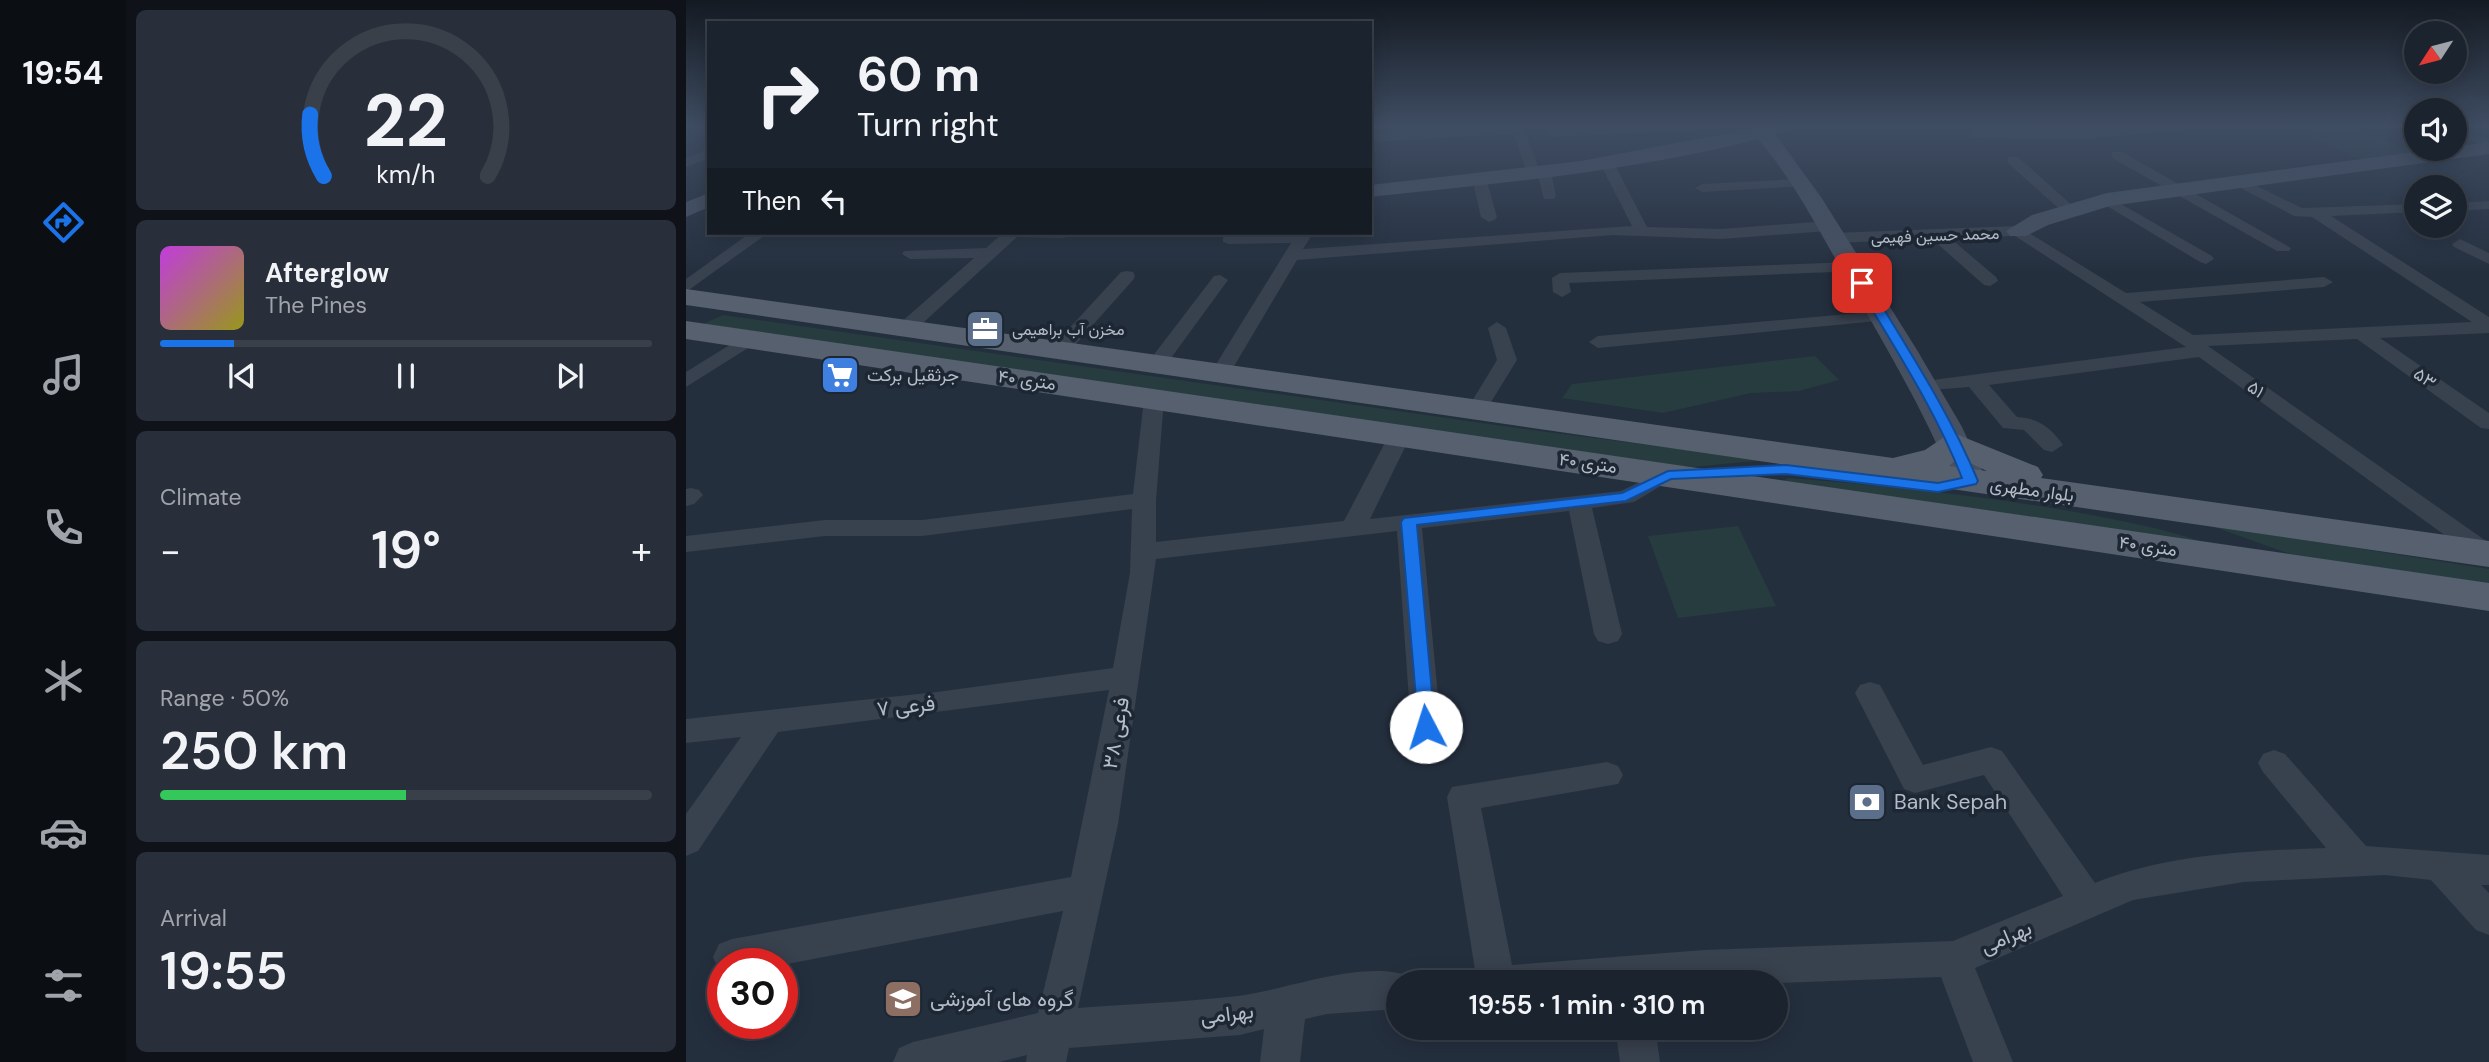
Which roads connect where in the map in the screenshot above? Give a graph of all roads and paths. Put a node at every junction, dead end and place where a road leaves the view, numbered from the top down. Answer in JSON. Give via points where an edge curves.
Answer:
{"nodes":[{"id":1,"x":1520,"y":175,"type":"edge"},
{"id":2,"x":1540,"y":175,"type":"edge"},
{"id":3,"x":1613,"y":175,"type":"edge"},
{"id":4,"x":1794,"y":175,"type":"edge"},
{"id":5,"x":2029,"y":175,"type":"edge"},
{"id":6,"x":2151,"y":175,"type":"edge"},
{"id":7,"x":2288,"y":175,"type":"edge"},
{"id":8,"x":1479,"y":178,"type":"junction"},
{"id":9,"x":2238,"y":181,"type":"junction"},
{"id":10,"x":1800,"y":183,"type":"junction"},
{"id":11,"x":1702,"y":188,"type":"dead end"},
{"id":12,"x":2178,"y":190,"type":"junction"},
{"id":13,"x":1372,"y":191,"type":"edge"},
{"id":14,"x":1549,"y":196,"type":"dead end"},
{"id":15,"x":2108,"y":200,"type":"junction"},
{"id":16,"x":2489,"y":205,"type":"edge"},
{"id":17,"x":2467,"y":206,"type":"edge"},
{"id":18,"x":2404,"y":209,"type":"edge"},
{"id":19,"x":2070,"y":211,"type":"junction"},
{"id":20,"x":2316,"y":213,"type":"junction"},
{"id":21,"x":1489,"y":217,"type":"dead end"},
{"id":22,"x":1642,"y":231,"type":"junction"},
{"id":23,"x":2018,"y":231,"type":"junction"},
{"id":24,"x":1831,"y":232,"type":"junction"},
{"id":25,"x":757,"y":235,"type":"edge"},
{"id":26,"x":1010,"y":235,"type":"edge"},
{"id":27,"x":1304,"y":236,"type":"edge"},
{"id":28,"x":1938,"y":236,"type":"junction"},
{"id":29,"x":1229,"y":239,"type":"dead end"},
{"id":30,"x":2460,"y":244,"type":"dead end"},
{"id":31,"x":2283,"y":248,"type":"dead end"},
{"id":32,"x":989,"y":253,"type":"junction"},
{"id":33,"x":910,"y":254,"type":"dead end"},
{"id":34,"x":1293,"y":255,"type":"junction"},
{"id":35,"x":2206,"y":258,"type":"dead end"},
{"id":36,"x":2489,"y":259,"type":"edge"},
{"id":37,"x":1852,"y":267,"type":"junction"},
{"id":38,"x":1127,"y":276,"type":"dead end"},
{"id":39,"x":1220,"y":280,"type":"dead end"},
{"id":40,"x":1990,"y":281,"type":"dead end"},
{"id":41,"x":2324,"y":282,"type":"dead end"},
{"id":42,"x":686,"y":287,"type":"edge"},
{"id":43,"x":1562,"y":292,"type":"dead end"},
{"id":44,"x":686,"y":297,"type":"edge"},
{"id":45,"x":2123,"y":298,"type":"junction"},
{"id":46,"x":1882,"y":316,"type":"junction"},
{"id":47,"x":749,"y":322,"type":"junction"},
{"id":48,"x":2489,"y":326,"type":"edge"},
{"id":49,"x":1497,"y":328,"type":"dead end"},
{"id":50,"x":905,"y":329,"type":"junction"},
{"id":51,"x":693,"y":331,"type":"edge"},
{"id":52,"x":2361,"y":333,"type":"junction"},
{"id":53,"x":1598,"y":342,"type":"dead end"},
{"id":54,"x":2196,"y":346,"type":"junction"},
{"id":55,"x":1059,"y":351,"type":"junction"},
{"id":56,"x":1220,"y":374,"type":"junction"},
{"id":57,"x":1974,"y":380,"type":"junction"},
{"id":58,"x":686,"y":381,"type":"edge"},
{"id":59,"x":1155,"y":382,"type":"junction"},
{"id":60,"x":1925,"y":387,"type":"junction"},
{"id":61,"x":1476,"y":411,"type":"junction"},
{"id":62,"x":2489,"y":423,"type":"edge"},
{"id":63,"x":1400,"y":435,"type":"junction"},
{"id":64,"x":1956,"y":444,"type":"junction"},
{"id":65,"x":2052,"y":445,"type":"dead end"},
{"id":66,"x":1883,"y":469,"type":"junction"},
{"id":67,"x":1668,"y":475,"type":"junction"},
{"id":68,"x":1970,"y":481,"type":"junction"},
{"id":69,"x":2093,"y":499,"type":"junction"},
{"id":70,"x":1144,"y":500,"type":"junction"},
{"id":71,"x":1579,"y":502,"type":"junction"},
{"id":72,"x":1409,"y":522,"type":"junction"},
{"id":73,"x":1353,"y":528,"type":"junction"},
{"id":74,"x":686,"y":544,"type":"edge"},
{"id":75,"x":1143,"y":552,"type":"junction"},
{"id":76,"x":2488,"y":554,"type":"edge"},
{"id":77,"x":2303,"y":569,"type":"junction"},
{"id":78,"x":2489,"y":597,"type":"edge"},
{"id":79,"x":1608,"y":634,"type":"dead end"},
{"id":80,"x":1126,"y":677,"type":"junction"},
{"id":81,"x":1870,"y":693,"type":"dead end"},
{"id":82,"x":770,"y":720,"type":"junction"},
{"id":83,"x":1426,"y":727,"type":"dead end"},
{"id":84,"x":686,"y":731,"type":"edge"},
{"id":85,"x":2274,"y":763,"type":"dead end"},
{"id":86,"x":1607,"y":775,"type":"dead end"},
{"id":87,"x":686,"y":841,"type":"edge"},
{"id":88,"x":2359,"y":862,"type":"junction"},
{"id":89,"x":2441,"y":866,"type":"junction"},
{"id":90,"x":2489,"y":870,"type":"edge"},
{"id":91,"x":1087,"y":890,"type":"junction"},
{"id":92,"x":2088,"y":903,"type":"junction"},
{"id":93,"x":2489,"y":918,"type":"edge"},
{"id":94,"x":780,"y":948,"type":"edge"},
{"id":95,"x":1953,"y":959,"type":"junction"},
{"id":96,"x":1494,"y":970,"type":"edge"},
{"id":97,"x":1734,"y":970,"type":"edge"},
{"id":98,"x":1386,"y":991,"type":"edge"},
{"id":99,"x":1287,"y":1004,"type":"junction"},
{"id":100,"x":1637,"y":1040,"type":"edge"},
{"id":101,"x":1050,"y":1045,"type":"edge"},
{"id":102,"x":913,"y":1062,"type":"edge"},
{"id":103,"x":1280,"y":1062,"type":"edge"},
{"id":104,"x":1640,"y":1062,"type":"edge"},
{"id":105,"x":1993,"y":1062,"type":"edge"}],
"edges":[{"from":1,"to":8,"type":"street"},
{"from":2,"to":14,"type":"street"},
{"from":3,"to":22,"type":"street"},
{"from":4,"to":10,"type":"street"},
{"from":5,"to":19,"type":"street"},
{"from":6,"to":12,"type":"street"},
{"from":7,"to":9,"type":"street","name":"محمد حسین فهیمی"},
{"from":8,"to":13,"type":"street"},
{"from":8,"to":21,"type":"street"},
{"from":9,"to":12,"type":"street","name":"محمد حسین فهیمی"},
{"from":9,"to":20,"type":"street","via":[[2299,213]]},
{"from":10,"to":11,"type":"street"},
{"from":10,"to":24,"type":"street"},
{"from":12,"to":15,"type":"street","name":"محمد حسین فهیمی"},
{"from":12,"to":31,"type":"street"},
{"from":15,"to":19,"type":"street","name":"محمد حسین فهیمی"},
{"from":15,"to":35,"type":"street"},
{"from":16,"to":17,"type":"street"},
{"from":18,"to":20,"type":"street"},
{"from":19,"to":23,"type":"street","name":"محمد حسین فهیمی"},
{"from":20,"to":48,"type":"street"},
{"from":22,"to":24,"type":"street","name":"محمد حسین فهیمی"},
{"from":22,"to":34,"type":"street","name":"محمد حسین فهیمی","via":[[1450,250]]},
{"from":23,"to":28,"type":"street","name":"محمد حسین فهیمی"},
{"from":23,"to":45,"type":"street","name":"۵۱"},
{"from":24,"to":28,"type":"street","name":"محمد حسین فهیمی"},
{"from":24,"to":37,"type":"street"},
{"from":25,"to":42,"type":"street"},
{"from":26,"to":32,"type":"street"},
{"from":27,"to":29,"type":"street"},
{"from":27,"to":34,"type":"street"},
{"from":28,"to":40,"type":"street"},
{"from":30,"to":36,"type":"street"},
{"from":32,"to":33,"type":"street"},
{"from":32,"to":50,"type":"street"},
{"from":34,"to":56,"type":"street"},
{"from":37,"to":43,"type":"street","via":[[1560,278]]},
{"from":37,"to":46,"type":"street"},
{"from":38,"to":55,"type":"street"},
{"from":39,"to":59,"type":"street"},
{"from":41,"to":45,"type":"street"},
{"from":44,"to":47,"type":"main road","name":"۴۰ متری"},
{"from":45,"to":54,"type":"street","name":"۵۱"},
{"from":46,"to":53,"type":"street"},
{"from":46,"to":60,"type":"street"},
{"from":47,"to":50,"type":"main road","name":"۴۰ متری"},
{"from":47,"to":51,"type":"main road","name":"۴۰ متری"},
{"from":47,"to":58,"type":"street"},
{"from":47,"to":59,"type":"main road","name":"۴۰ متری"},
{"from":48,"to":52,"type":"street"},
{"from":49,"to":61,"type":"street","via":[[1507,360]]},
{"from":50,"to":55,"type":"main road","name":"۴۰ متری"},
{"from":52,"to":54,"type":"street"},
{"from":52,"to":62,"type":"street","name":"۵۳"},
{"from":54,"to":57,"type":"street"},
{"from":54,"to":76,"type":"street","name":"۵۱"},
{"from":55,"to":59,"type":"main road","name":"۴۰ متری"},
{"from":56,"to":59,"type":"main road","name":"۴۰ متری"},
{"from":56,"to":61,"type":"main road","name":"۴۰ متری"},
{"from":57,"to":60,"type":"street"},
{"from":57,"to":65,"type":"street","via":[[2011,423],[2030,424]]},
{"from":59,"to":63,"type":"main road","name":"۴۰ متری"},
{"from":59,"to":70,"type":"street","name":"فرعی ۳۸"},
{"from":60,"to":64,"type":"street"},
{"from":61,"to":66,"type":"main road","name":"۴۰ متری"},
{"from":63,"to":67,"type":"main road","name":"۴۰ متری"},
{"from":63,"to":73,"type":"street"},
{"from":64,"to":66,"type":"main road","via":[[1937,458]]},
{"from":64,"to":68,"type":"street"},
{"from":64,"to":69,"type":"main road","via":[[2001,467]]},
{"from":66,"to":68,"type":"main road","name":"۴۰ متری"},
{"from":67,"to":68,"type":"main road","via":[[1786,469],[1938,487]]},
{"from":67,"to":71,"type":"street","via":[[1626,497]]},
{"from":67,"to":77,"type":"main road","name":"۴۰ متری"},
{"from":68,"to":69,"type":"main road","name":"بلوار مطهری"},
{"from":68,"to":77,"type":"main road","via":[[1993,494],[2096,509],[2197,531]]},
{"from":69,"to":76,"type":"main road"},
{"from":70,"to":74,"type":"street","via":[[922,528],[825,528]]},
{"from":70,"to":75,"type":"street","name":"فرعی ۳۸"},
{"from":71,"to":72,"type":"street"},
{"from":71,"to":79,"type":"street"},
{"from":72,"to":73,"type":"street"},
{"from":72,"to":83,"type":"street"},
{"from":73,"to":75,"type":"street"},
{"from":75,"to":80,"type":"street","name":"فرعی ۳۸"},
{"from":77,"to":78,"type":"main road","name":"۴۰ متری"},
{"from":80,"to":82,"type":"street","name":"فرعی ۷"},
{"from":80,"to":91,"type":"street","name":"فرعی ۳۸"},
{"from":81,"to":92,"type":"street","via":[[1915,780],[1991,760]]},
{"from":82,"to":84,"type":"street","name":"فرعی ۷"},
{"from":82,"to":87,"type":"street"},
{"from":85,"to":88,"type":"street"},
{"from":86,"to":96,"type":"street","via":[[1463,797]]},
{"from":88,"to":89,"type":"street","name":"بهرامی"},
{"from":88,"to":92,"type":"street","name":"بهرامی","via":[[2244,867],[2130,885]]},
{"from":89,"to":90,"type":"street","name":"بهرامی"},
{"from":89,"to":93,"type":"street"},
{"from":91,"to":94,"type":"street"},
{"from":91,"to":101,"type":"street","name":"فرعی ۳۸"},
{"from":92,"to":95,"type":"street","name":"بهرامی"},
{"from":95,"to":97,"type":"street","name":"بهرامی"},
{"from":95,"to":105,"type":"street"},
{"from":98,"to":99,"type":"street","name":"بهرامی","via":[[1327,995]]},
{"from":99,"to":101,"type":"street","name":"بهرامی"},
{"from":99,"to":103,"type":"street"},
{"from":100,"to":104,"type":"street"},
{"from":101,"to":102,"type":"street","name":"بهرامی"}]}
